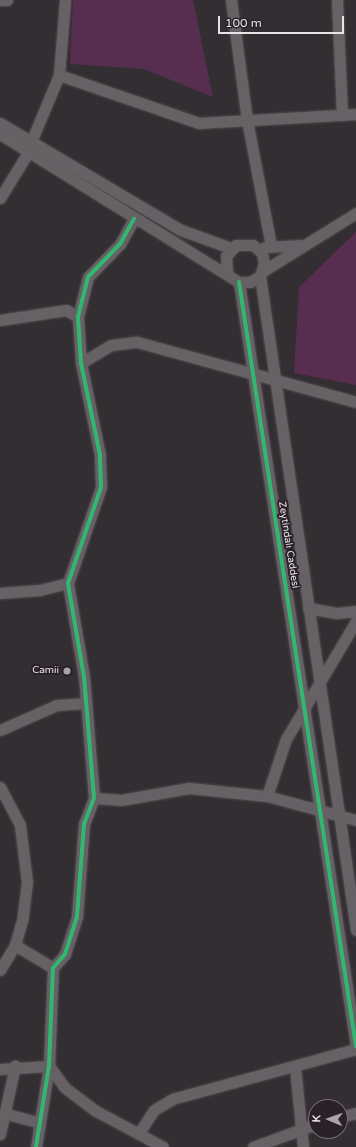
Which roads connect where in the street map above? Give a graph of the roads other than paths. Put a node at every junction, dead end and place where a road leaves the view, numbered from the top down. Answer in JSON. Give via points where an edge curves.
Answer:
{"nodes":[{"id":1,"x":0,"y":0,"type":"edge"},
{"id":2,"x":7,"y":0,"type":"edge"},
{"id":3,"x":65,"y":0,"type":"edge"},
{"id":4,"x":231,"y":0,"type":"edge"},
{"id":5,"x":337,"y":0,"type":"edge"},
{"id":6,"x":59,"y":75,"type":"junction"},
{"id":7,"x":356,"y":114,"type":"edge"},
{"id":8,"x":342,"y":115,"type":"junction"},
{"id":9,"x":247,"y":120,"type":"junction"},
{"id":10,"x":0,"y":123,"type":"edge"},
{"id":11,"x":0,"y":134,"type":"edge"},
{"id":12,"x":30,"y":146,"type":"junction"},
{"id":13,"x":0,"y":198,"type":"edge"},
{"id":14,"x":356,"y":213,"type":"edge"},
{"id":15,"x":134,"y":219,"type":"junction"},
{"id":16,"x":304,"y":245,"type":"junction"},
{"id":17,"x":271,"y":246,"type":"junction"},
{"id":18,"x":231,"y":248,"type":"junction"},
{"id":19,"x":258,"y":248,"type":"junction"},
{"id":20,"x":227,"y":272,"type":"junction"},
{"id":21,"x":261,"y":274,"type":"junction"},
{"id":22,"x":238,"y":282,"type":"junction"},
{"id":23,"x":78,"y":317,"type":"junction"},
{"id":24,"x":0,"y":320,"type":"edge"},
{"id":25,"x":81,"y":363,"type":"junction"},
{"id":26,"x":255,"y":376,"type":"junction"},
{"id":27,"x":276,"y":382,"type":"junction"},
{"id":28,"x":356,"y":402,"type":"edge"},
{"id":29,"x":68,"y":583,"type":"junction"},
{"id":30,"x":0,"y":593,"type":"edge"},
{"id":31,"x":308,"y":608,"type":"junction"},
{"id":32,"x":356,"y":611,"type":"edge"},
{"id":33,"x":356,"y":621,"type":"edge"},
{"id":34,"x":319,"y":687,"type":"junction"},
{"id":35,"x":86,"y":703,"type":"junction"},
{"id":36,"x":305,"y":712,"type":"junction"},
{"id":37,"x":0,"y":730,"type":"edge"},
{"id":38,"x":0,"y":787,"type":"edge"},
{"id":39,"x":267,"y":796,"type":"junction"},
{"id":40,"x":94,"y":798,"type":"junction"},
{"id":41,"x":321,"y":812,"type":"junction"},
{"id":42,"x":338,"y":815,"type":"junction"},
{"id":43,"x":356,"y":820,"type":"edge"},
{"id":44,"x":356,"y":930,"type":"edge"},
{"id":45,"x":15,"y":945,"type":"junction"},
{"id":46,"x":53,"y":968,"type":"junction"},
{"id":47,"x":0,"y":970,"type":"edge"},
{"id":48,"x":356,"y":1048,"type":"edge"},
{"id":49,"x":15,"y":1066,"type":"junction"},
{"id":50,"x":49,"y":1066,"type":"junction"},
{"id":51,"x":295,"y":1067,"type":"junction"},
{"id":52,"x":0,"y":1069,"type":"edge"},
{"id":53,"x":7,"y":1114,"type":"junction"},
{"id":54,"x":40,"y":1123,"type":"junction"},
{"id":55,"x":308,"y":1126,"type":"edge"},
{"id":56,"x":301,"y":1128,"type":"junction"},
{"id":57,"x":139,"y":1133,"type":"junction"},
{"id":58,"x":0,"y":1134,"type":"edge"},
{"id":59,"x":36,"y":1147,"type":"edge"},
{"id":60,"x":163,"y":1147,"type":"edge"},
{"id":61,"x":253,"y":1147,"type":"edge"},
{"id":62,"x":303,"y":1147,"type":"edge"}],
"edges":[{"from":1,"to":2,"type":"street"},
{"from":3,"to":6,"type":"street"},
{"from":4,"to":9,"type":"street"},
{"from":5,"to":8,"type":"street"},
{"from":6,"to":9,"type":"street","via":[[200,123]]},
{"from":6,"to":12,"type":"street"},
{"from":7,"to":8,"type":"street"},
{"from":8,"to":9,"type":"street"},
{"from":9,"to":17,"type":"street"},
{"from":10,"to":12,"type":"street"},
{"from":11,"to":12,"type":"street"},
{"from":12,"to":13,"type":"street"},
{"from":12,"to":15,"type":"street"},
{"from":12,"to":18,"type":"street","via":[[182,230]]},
{"from":14,"to":16,"type":"street"},
{"from":15,"to":20,"type":"street"},
{"from":15,"to":23,"type":"street","via":[[120,244],[88,277]]},
{"from":16,"to":17,"type":"street"},
{"from":16,"to":21,"type":"street"},
{"from":17,"to":19,"type":"street"},
{"from":18,"to":19,"type":"street","via":[[241,243]]},
{"from":18,"to":20,"type":"street","via":[[226,256]]},
{"from":19,"to":21,"type":"street","via":[[264,258]]},
{"from":20,"to":22,"type":"street"},
{"from":21,"to":22,"type":"street","via":[[250,282]]},
{"from":21,"to":27,"type":"street"},
{"from":22,"to":26,"type":"street","name":"Zeytindalı Caddesi"},
{"from":23,"to":24,"type":"street","via":[[66,310]]},
{"from":23,"to":25,"type":"street"},
{"from":25,"to":26,"type":"street","via":[[111,345],[137,342]]},
{"from":25,"to":29,"type":"street","via":[[100,455],[101,487]]},
{"from":26,"to":27,"type":"street"},
{"from":26,"to":36,"type":"street","name":"Zeytindalı Caddesi"},
{"from":27,"to":28,"type":"street"},
{"from":27,"to":31,"type":"street"},
{"from":29,"to":30,"type":"street","via":[[33,591]]},
{"from":29,"to":35,"type":"street"},
{"from":31,"to":32,"type":"street","via":[[337,613]]},
{"from":31,"to":34,"type":"street"},
{"from":33,"to":34,"type":"street"},
{"from":34,"to":36,"type":"street"},
{"from":34,"to":42,"type":"street"},
{"from":35,"to":37,"type":"street","via":[[57,705]]},
{"from":35,"to":40,"type":"street"},
{"from":36,"to":39,"type":"street","via":[[286,739]]},
{"from":36,"to":41,"type":"street","name":"Zeytindalı Caddesi"},
{"from":38,"to":45,"type":"street","via":[[12,807],[24,844],[27,882],[23,917]]},
{"from":39,"to":40,"type":"street","via":[[189,788],[121,800]]},
{"from":39,"to":41,"type":"street"},
{"from":40,"to":46,"type":"street","via":[[84,824],[77,918],[65,954]]},
{"from":41,"to":42,"type":"street"},
{"from":41,"to":48,"type":"street","name":"Zeytindalı Caddesi"},
{"from":42,"to":43,"type":"street"},
{"from":42,"to":44,"type":"street"},
{"from":45,"to":46,"type":"street"},
{"from":45,"to":47,"type":"street"},
{"from":46,"to":50,"type":"street"},
{"from":48,"to":51,"type":"street"},
{"from":49,"to":50,"type":"street"},
{"from":49,"to":52,"type":"street"},
{"from":49,"to":53,"type":"street"},
{"from":50,"to":54,"type":"street"},
{"from":50,"to":57,"type":"street","via":[[64,1087],[96,1110]]},
{"from":51,"to":56,"type":"street"},
{"from":51,"to":57,"type":"street","via":[[172,1099],[154,1110]]},
{"from":53,"to":54,"type":"street"},
{"from":53,"to":58,"type":"street"},
{"from":54,"to":59,"type":"street"},
{"from":55,"to":56,"type":"street"},
{"from":56,"to":61,"type":"street"},
{"from":56,"to":62,"type":"street"},
{"from":57,"to":60,"type":"street"}]}
